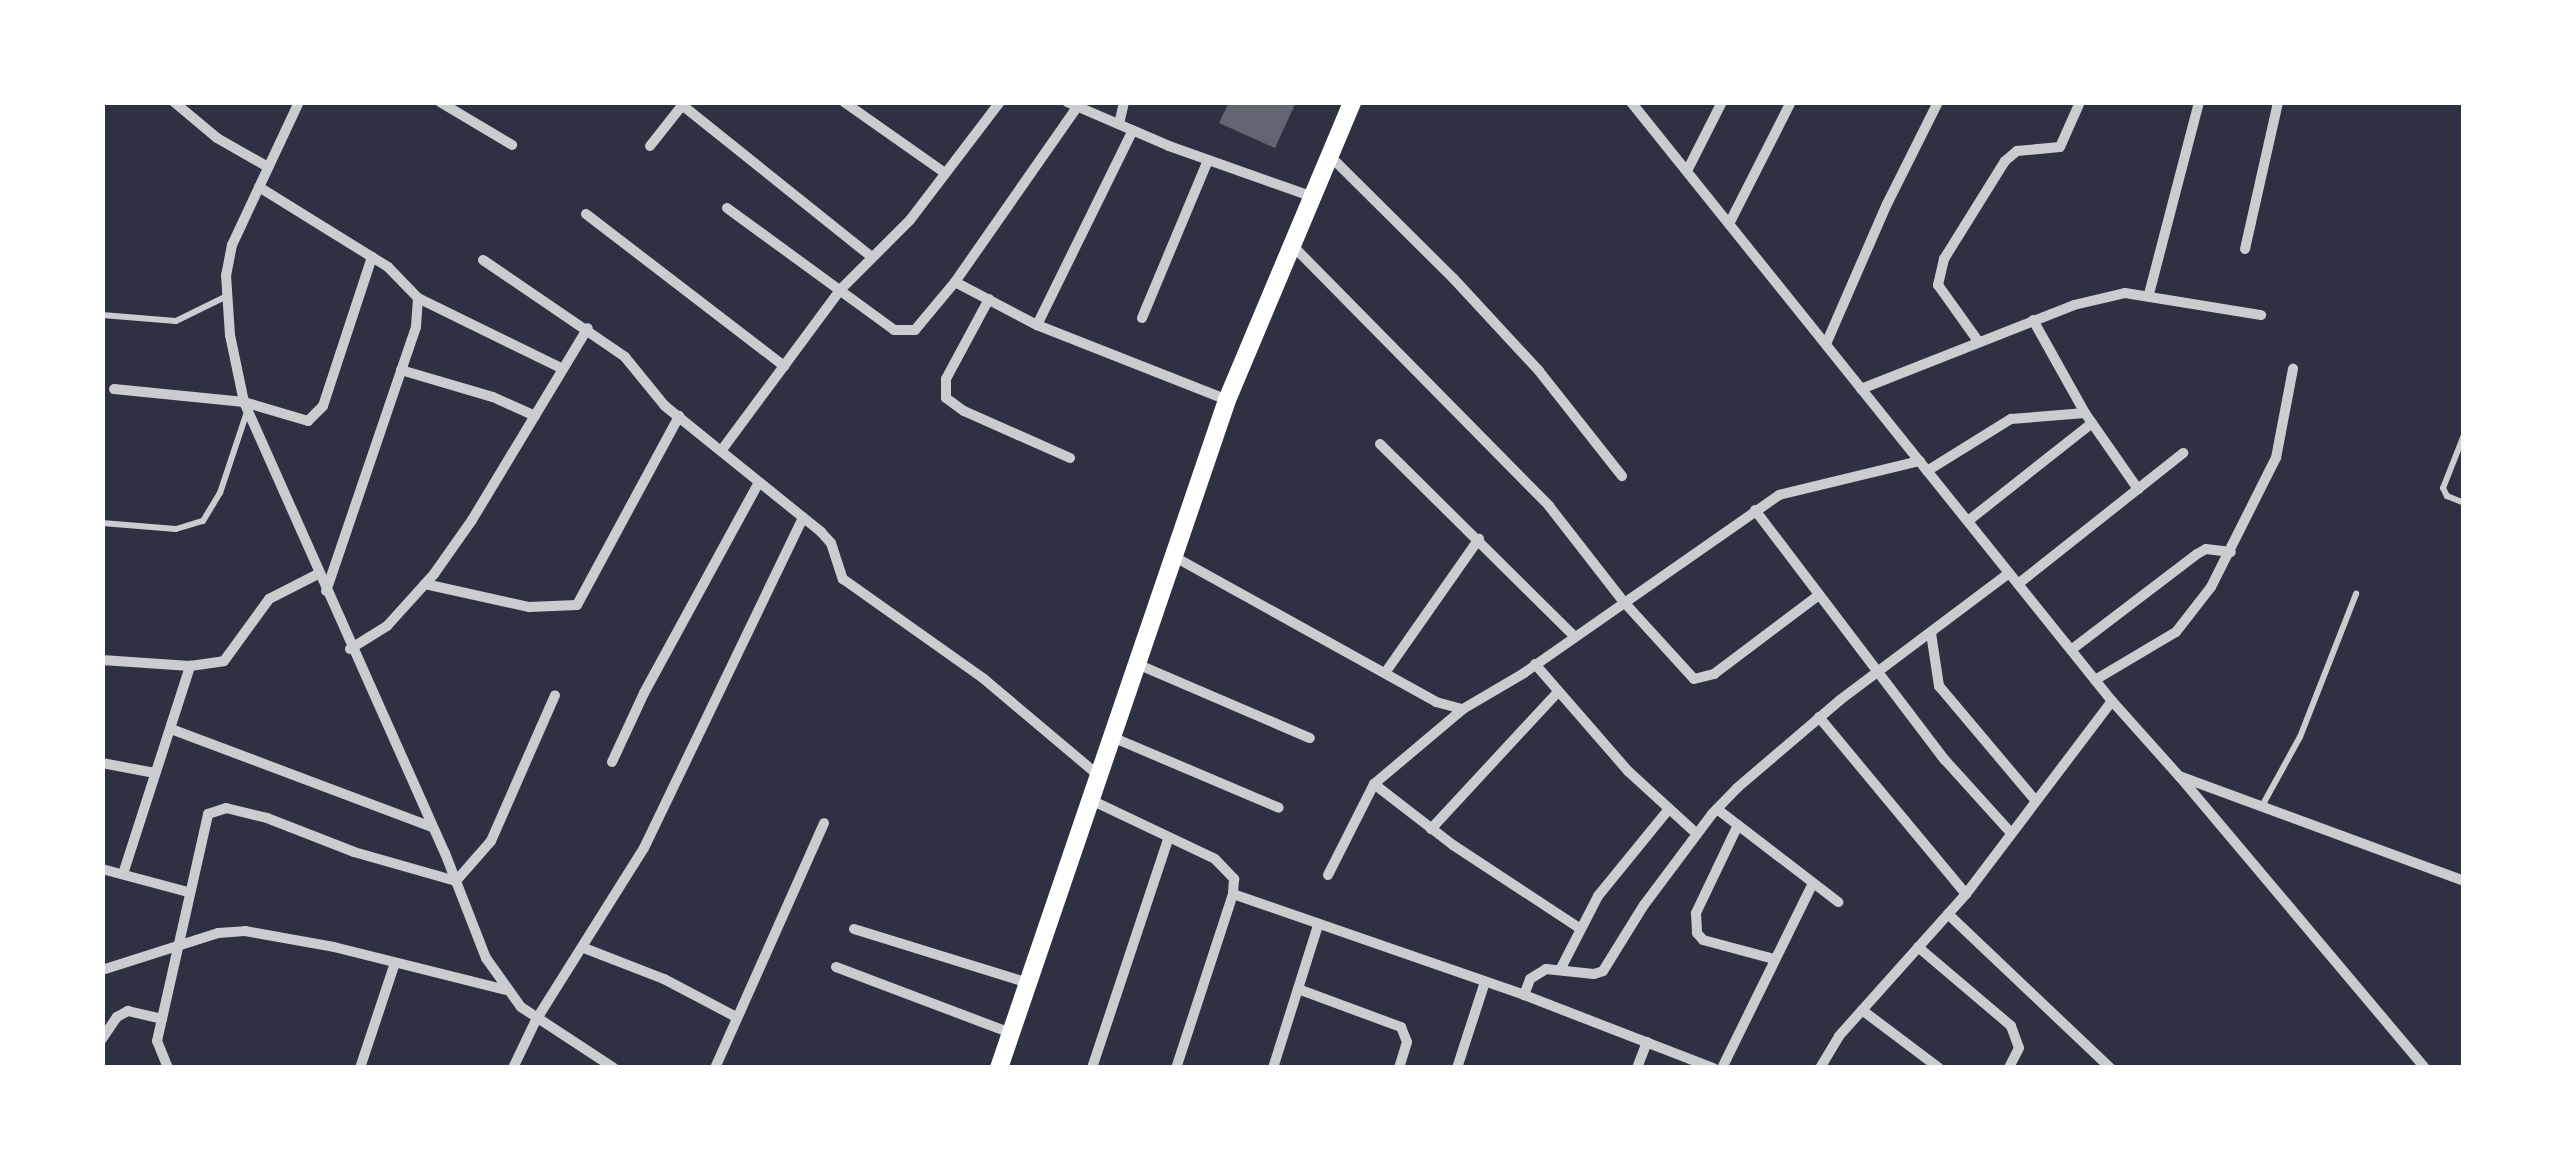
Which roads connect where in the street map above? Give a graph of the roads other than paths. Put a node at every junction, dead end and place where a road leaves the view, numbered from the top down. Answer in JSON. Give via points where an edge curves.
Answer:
{"nodes":[{"id":1,"x":174,"y":102,"type":"edge"},
{"id":2,"x":299,"y":102,"type":"edge"},
{"id":3,"x":440,"y":102,"type":"edge"},
{"id":4,"x":844,"y":102,"type":"edge"},
{"id":5,"x":1000,"y":102,"type":"edge"},
{"id":6,"x":1124,"y":102,"type":"edge"},
{"id":7,"x":1352,"y":102,"type":"edge"},
{"id":8,"x":1632,"y":102,"type":"edge"},
{"id":9,"x":1722,"y":102,"type":"edge"},
{"id":10,"x":1790,"y":102,"type":"edge"},
{"id":11,"x":1938,"y":102,"type":"edge"},
{"id":12,"x":2080,"y":102,"type":"edge"},
{"id":13,"x":2199,"y":102,"type":"edge"},
{"id":14,"x":2278,"y":102,"type":"edge"},
{"id":15,"x":683,"y":104,"type":"edge"},
{"id":16,"x":1072,"y":105,"type":"edge"},
{"id":17,"x":1118,"y":124,"type":"junction"},
{"id":18,"x":1133,"y":130,"type":"junction"},
{"id":19,"x":512,"y":145,"type":"dead end"},
{"id":20,"x":650,"y":146,"type":"dead end"},
{"id":21,"x":1328,"y":155,"type":"junction"},
{"id":22,"x":1208,"y":160,"type":"junction"},
{"id":23,"x":268,"y":168,"type":"junction"},
{"id":24,"x":1687,"y":171,"type":"junction"},
{"id":25,"x":945,"y":174,"type":"junction"},
{"id":26,"x":259,"y":187,"type":"junction"},
{"id":27,"x":1310,"y":196,"type":"junction"},
{"id":28,"x":728,"y":208,"type":"dead end"},
{"id":29,"x":586,"y":214,"type":"dead end"},
{"id":30,"x":1729,"y":224,"type":"junction"},
{"id":31,"x":1291,"y":243,"type":"junction"},
{"id":32,"x":2246,"y":250,"type":"dead end"},
{"id":33,"x":372,"y":257,"type":"junction"},
{"id":34,"x":872,"y":257,"type":"junction"},
{"id":35,"x":483,"y":260,"type":"dead end"},
{"id":36,"x":955,"y":282,"type":"junction"},
{"id":37,"x":840,"y":290,"type":"junction"},
{"id":38,"x":2149,"y":294,"type":"junction"},
{"id":39,"x":225,"y":297,"type":"junction"},
{"id":40,"x":418,"y":298,"type":"junction"},
{"id":41,"x":989,"y":300,"type":"junction"},
{"id":42,"x":102,"y":315,"type":"edge"},
{"id":43,"x":2262,"y":315,"type":"dead end"},
{"id":44,"x":1142,"y":318,"type":"dead end"},
{"id":45,"x":2034,"y":320,"type":"junction"},
{"id":46,"x":1037,"y":325,"type":"junction"},
{"id":47,"x":588,"y":328,"type":"junction"},
{"id":48,"x":1978,"y":341,"type":"junction"},
{"id":49,"x":1826,"y":344,"type":"junction"},
{"id":50,"x":784,"y":366,"type":"junction"},
{"id":51,"x":563,"y":369,"type":"junction"},
{"id":52,"x":2293,"y":369,"type":"dead end"},
{"id":53,"x":401,"y":370,"type":"junction"},
{"id":54,"x":114,"y":388,"type":"dead end"},
{"id":55,"x":1862,"y":388,"type":"junction"},
{"id":56,"x":1227,"y":400,"type":"junction"},
{"id":57,"x":246,"y":406,"type":"junction"},
{"id":58,"x":2085,"y":412,"type":"junction"},
{"id":59,"x":535,"y":416,"type":"junction"},
{"id":60,"x":679,"y":416,"type":"junction"},
{"id":61,"x":2092,"y":424,"type":"junction"},
{"id":62,"x":2464,"y":435,"type":"edge"},
{"id":63,"x":1380,"y":444,"type":"dead end"},
{"id":64,"x":721,"y":451,"type":"junction"},
{"id":65,"x":2183,"y":453,"type":"dead end"},
{"id":66,"x":1070,"y":458,"type":"dead end"},
{"id":67,"x":1924,"y":466,"type":"junction"},
{"id":68,"x":1622,"y":476,"type":"dead end"},
{"id":69,"x":760,"y":482,"type":"junction"},
{"id":70,"x":2138,"y":489,"type":"junction"},
{"id":71,"x":2464,"y":502,"type":"edge"},
{"id":72,"x":1754,"y":510,"type":"junction"},
{"id":73,"x":803,"y":517,"type":"junction"},
{"id":74,"x":1968,"y":521,"type":"junction"},
{"id":75,"x":102,"y":523,"type":"edge"},
{"id":76,"x":1479,"y":539,"type":"junction"},
{"id":77,"x":2231,"y":552,"type":"junction"},
{"id":78,"x":1173,"y":556,"type":"junction"},
{"id":79,"x":2009,"y":573,"type":"junction"},
{"id":80,"x":318,"y":574,"type":"junction"},
{"id":81,"x":425,"y":584,"type":"junction"},
{"id":82,"x":2018,"y":584,"type":"junction"},
{"id":83,"x":326,"y":592,"type":"junction"},
{"id":84,"x":2356,"y":594,"type":"dead end"},
{"id":85,"x":1819,"y":595,"type":"junction"},
{"id":86,"x":1623,"y":601,"type":"junction"},
{"id":87,"x":1931,"y":634,"type":"junction"},
{"id":88,"x":1574,"y":636,"type":"junction"},
{"id":89,"x":350,"y":649,"type":"junction"},
{"id":90,"x":2071,"y":650,"type":"junction"},
{"id":91,"x":102,"y":660,"type":"edge"},
{"id":92,"x":1137,"y":664,"type":"junction"},
{"id":93,"x":1535,"y":664,"type":"junction"},
{"id":94,"x":190,"y":666,"type":"junction"},
{"id":95,"x":1878,"y":672,"type":"junction"},
{"id":96,"x":1385,"y":673,"type":"junction"},
{"id":97,"x":2095,"y":680,"type":"junction"},
{"id":98,"x":1558,"y":692,"type":"junction"},
{"id":99,"x":555,"y":695,"type":"dead end"},
{"id":100,"x":2112,"y":701,"type":"junction"},
{"id":101,"x":1463,"y":709,"type":"junction"},
{"id":102,"x":1819,"y":718,"type":"junction"},
{"id":103,"x":170,"y":729,"type":"junction"},
{"id":104,"x":1112,"y":737,"type":"junction"},
{"id":105,"x":1310,"y":738,"type":"dead end"},
{"id":106,"x":612,"y":762,"type":"dead end"},
{"id":107,"x":102,"y":763,"type":"edge"},
{"id":108,"x":155,"y":773,"type":"junction"},
{"id":109,"x":1099,"y":776,"type":"junction"},
{"id":110,"x":2179,"y":776,"type":"junction"},
{"id":111,"x":1374,"y":784,"type":"junction"},
{"id":112,"x":1091,"y":800,"type":"junction"},
{"id":113,"x":2034,"y":800,"type":"junction"},
{"id":114,"x":2262,"y":807,"type":"junction"},
{"id":115,"x":1279,"y":808,"type":"dead end"},
{"id":116,"x":1717,"y":808,"type":"junction"},
{"id":117,"x":1669,"y":809,"type":"junction"},
{"id":118,"x":824,"y":823,"type":"dead end"},
{"id":119,"x":1738,"y":824,"type":"junction"},
{"id":120,"x":432,"y":826,"type":"junction"},
{"id":121,"x":1431,"y":828,"type":"junction"},
{"id":122,"x":2011,"y":833,"type":"junction"},
{"id":123,"x":1697,"y":834,"type":"junction"},
{"id":124,"x":1168,"y":837,"type":"junction"},
{"id":125,"x":102,"y":869,"type":"edge"},
{"id":126,"x":123,"y":874,"type":"junction"},
{"id":127,"x":1328,"y":876,"type":"dead end"},
{"id":128,"x":456,"y":881,"type":"junction"},
{"id":129,"x":2464,"y":881,"type":"edge"},
{"id":130,"x":1813,"y":882,"type":"junction"},
{"id":131,"x":188,"y":892,"type":"junction"},
{"id":132,"x":1233,"y":894,"type":"junction"},
{"id":133,"x":1966,"y":894,"type":"junction"},
{"id":134,"x":1838,"y":902,"type":"dead end"},
{"id":135,"x":1948,"y":914,"type":"junction"},
{"id":136,"x":1318,"y":925,"type":"junction"},
{"id":137,"x":1578,"y":928,"type":"junction"},
{"id":138,"x":854,"y":929,"type":"dead end"},
{"id":139,"x":176,"y":947,"type":"junction"},
{"id":140,"x":584,"y":948,"type":"junction"},
{"id":141,"x":1918,"y":948,"type":"junction"},
{"id":142,"x":1774,"y":959,"type":"junction"},
{"id":143,"x":395,"y":963,"type":"junction"},
{"id":144,"x":836,"y":967,"type":"dead end"},
{"id":145,"x":102,"y":970,"type":"edge"},
{"id":146,"x":1560,"y":970,"type":"junction"},
{"id":147,"x":1485,"y":982,"type":"junction"},
{"id":148,"x":1028,"y":983,"type":"junction"},
{"id":149,"x":1298,"y":989,"type":"junction"},
{"id":150,"x":506,"y":990,"type":"junction"},
{"id":151,"x":1524,"y":995,"type":"junction"},
{"id":152,"x":1862,"y":1010,"type":"junction"},
{"id":153,"x":736,"y":1017,"type":"junction"},
{"id":154,"x":162,"y":1020,"type":"junction"},
{"id":155,"x":536,"y":1020,"type":"junction"},
{"id":156,"x":1011,"y":1033,"type":"junction"},
{"id":157,"x":102,"y":1038,"type":"edge"},
{"id":158,"x":1647,"y":1042,"type":"junction"},
{"id":159,"x":168,"y":1068,"type":"edge"},
{"id":160,"x":360,"y":1068,"type":"edge"},
{"id":161,"x":512,"y":1068,"type":"edge"},
{"id":162,"x":614,"y":1068,"type":"edge"},
{"id":163,"x":716,"y":1068,"type":"edge"},
{"id":164,"x":999,"y":1068,"type":"edge"},
{"id":165,"x":1092,"y":1068,"type":"edge"},
{"id":166,"x":1176,"y":1068,"type":"edge"},
{"id":167,"x":1273,"y":1068,"type":"edge"},
{"id":168,"x":1399,"y":1068,"type":"edge"},
{"id":169,"x":1458,"y":1068,"type":"edge"},
{"id":170,"x":1637,"y":1068,"type":"edge"},
{"id":171,"x":1712,"y":1068,"type":"edge"},
{"id":172,"x":1722,"y":1068,"type":"edge"},
{"id":173,"x":1820,"y":1068,"type":"edge"},
{"id":174,"x":1939,"y":1068,"type":"edge"},
{"id":175,"x":2009,"y":1068,"type":"edge"},
{"id":176,"x":2110,"y":1068,"type":"edge"},
{"id":177,"x":2425,"y":1068,"type":"edge"}],
"edges":[{"from":1,"to":23,"type":"street"},
{"from":2,"to":23,"type":"street"},
{"from":3,"to":19,"type":"street"},
{"from":4,"to":25,"type":"street"},
{"from":5,"to":25,"type":"street"},
{"from":6,"to":17,"type":"street"},
{"from":7,"to":21,"type":"main road"},
{"from":8,"to":24,"type":"street"},
{"from":9,"to":24,"type":"street"},
{"from":10,"to":30,"type":"street"},
{"from":11,"to":49,"type":"street"},
{"from":12,"to":48,"type":"street","via":[[2060,147],[2017,151],[1997,171],[1944,259],[1938,285]]},
{"from":13,"to":38,"type":"street"},
{"from":14,"to":32,"type":"street"},
{"from":15,"to":20,"type":"street"},
{"from":15,"to":34,"type":"street"},
{"from":16,"to":17,"type":"street"},
{"from":16,"to":36,"type":"street"},
{"from":17,"to":18,"type":"street"},
{"from":18,"to":22,"type":"street"},
{"from":18,"to":46,"type":"street"},
{"from":21,"to":27,"type":"main road"},
{"from":21,"to":68,"type":"street","via":[[1478,304]]},
{"from":22,"to":27,"type":"street"},
{"from":22,"to":44,"type":"street"},
{"from":23,"to":26,"type":"street"},
{"from":24,"to":30,"type":"street"},
{"from":25,"to":34,"type":"street"},
{"from":26,"to":33,"type":"street"},
{"from":26,"to":39,"type":"street","via":[[232,245]]},
{"from":27,"to":31,"type":"main road"},
{"from":28,"to":37,"type":"street"},
{"from":29,"to":50,"type":"street"},
{"from":30,"to":49,"type":"street"},
{"from":31,"to":56,"type":"main road"},
{"from":31,"to":86,"type":"street","via":[[1549,506]]},
{"from":33,"to":40,"type":"street"},
{"from":33,"to":57,"type":"street","via":[[317,417],[295,419]]},
{"from":34,"to":37,"type":"street"},
{"from":35,"to":47,"type":"street"},
{"from":36,"to":37,"type":"street","via":[[922,326],[904,331]]},
{"from":36,"to":41,"type":"street"},
{"from":37,"to":50,"type":"street"},
{"from":38,"to":43,"type":"street"},
{"from":38,"to":45,"type":"street","via":[[2102,297]]},
{"from":39,"to":42,"type":"lane","via":[[176,321]]},
{"from":39,"to":57,"type":"street"},
{"from":40,"to":51,"type":"street"},
{"from":40,"to":53,"type":"street"},
{"from":41,"to":46,"type":"street"},
{"from":41,"to":66,"type":"street","via":[[946,379],[946,398]]},
{"from":45,"to":48,"type":"street"},
{"from":45,"to":58,"type":"street"},
{"from":46,"to":56,"type":"street"},
{"from":47,"to":51,"type":"street"},
{"from":47,"to":60,"type":"street","via":[[626,357]]},
{"from":48,"to":55,"type":"street"},
{"from":49,"to":55,"type":"street"},
{"from":50,"to":64,"type":"street"},
{"from":51,"to":59,"type":"street"},
{"from":52,"to":77,"type":"street","via":[[2276,458]]},
{"from":53,"to":59,"type":"street"},
{"from":53,"to":83,"type":"street"},
{"from":54,"to":57,"type":"street"},
{"from":55,"to":67,"type":"street"},
{"from":56,"to":78,"type":"main road"},
{"from":57,"to":75,"type":"lane","via":[[220,493],[203,521],[176,529]]},
{"from":57,"to":80,"type":"street"},
{"from":58,"to":61,"type":"street"},
{"from":58,"to":67,"type":"street","via":[[2010,419]]},
{"from":59,"to":81,"type":"street"},
{"from":60,"to":64,"type":"street"},
{"from":60,"to":81,"type":"street","via":[[577,605],[529,607]]},
{"from":61,"to":70,"type":"street"},
{"from":61,"to":74,"type":"street"},
{"from":62,"to":71,"type":"lane","via":[[2443,488]]},
{"from":63,"to":76,"type":"street"},
{"from":64,"to":69,"type":"street"},
{"from":65,"to":70,"type":"street"},
{"from":67,"to":72,"type":"street","via":[[1803,486]]},
{"from":67,"to":74,"type":"street"},
{"from":69,"to":73,"type":"street"},
{"from":69,"to":106,"type":"street"},
{"from":70,"to":82,"type":"street"},
{"from":72,"to":85,"type":"street"},
{"from":72,"to":86,"type":"street"},
{"from":73,"to":109,"type":"street","via":[[832,543],[843,580],[984,679]]},
{"from":73,"to":140,"type":"street","via":[[644,848]]},
{"from":74,"to":79,"type":"street"},
{"from":76,"to":88,"type":"street"},
{"from":76,"to":96,"type":"street"},
{"from":77,"to":90,"type":"street","via":[[2196,554]]},
{"from":77,"to":97,"type":"street","via":[[2176,632]]},
{"from":78,"to":92,"type":"main road"},
{"from":78,"to":96,"type":"street"},
{"from":79,"to":82,"type":"street"},
{"from":79,"to":87,"type":"street"},
{"from":80,"to":83,"type":"street"},
{"from":80,"to":94,"type":"street","via":[[270,599],[224,661]]},
{"from":81,"to":89,"type":"street","via":[[386,626]]},
{"from":82,"to":90,"type":"street"},
{"from":83,"to":89,"type":"street"},
{"from":84,"to":114,"type":"lane","via":[[2300,737]]},
{"from":85,"to":86,"type":"street","via":[[1714,674],[1694,679]]},
{"from":85,"to":95,"type":"street"},
{"from":86,"to":88,"type":"street"},
{"from":87,"to":95,"type":"street"},
{"from":87,"to":113,"type":"street","via":[[1939,686]]},
{"from":88,"to":93,"type":"street"},
{"from":89,"to":120,"type":"street"},
{"from":90,"to":97,"type":"street"},
{"from":91,"to":94,"type":"street"},
{"from":92,"to":104,"type":"main road"},
{"from":92,"to":105,"type":"street"},
{"from":93,"to":98,"type":"street"},
{"from":93,"to":101,"type":"street"},
{"from":94,"to":103,"type":"street"},
{"from":95,"to":102,"type":"street"},
{"from":95,"to":122,"type":"street"},
{"from":96,"to":101,"type":"street"},
{"from":97,"to":100,"type":"street"},
{"from":98,"to":117,"type":"street"},
{"from":98,"to":121,"type":"street"},
{"from":99,"to":128,"type":"street","via":[[504,816]]},
{"from":100,"to":110,"type":"street"},
{"from":100,"to":113,"type":"street"},
{"from":101,"to":111,"type":"street"},
{"from":102,"to":116,"type":"street"},
{"from":102,"to":133,"type":"street"},
{"from":103,"to":108,"type":"street"},
{"from":103,"to":120,"type":"street"},
{"from":104,"to":109,"type":"main road"},
{"from":104,"to":115,"type":"street"},
{"from":107,"to":108,"type":"street"},
{"from":108,"to":126,"type":"street"},
{"from":109,"to":112,"type":"main road"},
{"from":110,"to":114,"type":"street"},
{"from":110,"to":177,"type":"street"},
{"from":111,"to":121,"type":"street"},
{"from":111,"to":127,"type":"street"},
{"from":112,"to":124,"type":"street"},
{"from":112,"to":148,"type":"main road"},
{"from":113,"to":122,"type":"street"},
{"from":114,"to":129,"type":"street"},
{"from":116,"to":119,"type":"street"},
{"from":116,"to":123,"type":"street"},
{"from":117,"to":123,"type":"street"},
{"from":117,"to":137,"type":"street"},
{"from":118,"to":153,"type":"street"},
{"from":119,"to":130,"type":"street"},
{"from":119,"to":142,"type":"street","via":[[1695,925],[1703,940]]},
{"from":120,"to":128,"type":"street"},
{"from":121,"to":137,"type":"street"},
{"from":122,"to":133,"type":"street"},
{"from":123,"to":146,"type":"street","via":[[1603,971]]},
{"from":124,"to":132,"type":"street","via":[[1228,869]]},
{"from":124,"to":165,"type":"street"},
{"from":125,"to":126,"type":"street"},
{"from":126,"to":131,"type":"street"},
{"from":128,"to":131,"type":"street","via":[[226,808],[208,814]]},
{"from":128,"to":150,"type":"street"},
{"from":130,"to":134,"type":"street"},
{"from":130,"to":142,"type":"street"},
{"from":131,"to":139,"type":"street"},
{"from":132,"to":136,"type":"street"},
{"from":132,"to":166,"type":"street"},
{"from":133,"to":135,"type":"street"},
{"from":135,"to":141,"type":"street"},
{"from":135,"to":176,"type":"street"},
{"from":136,"to":147,"type":"street"},
{"from":136,"to":149,"type":"street"},
{"from":137,"to":146,"type":"street"},
{"from":138,"to":148,"type":"street"},
{"from":139,"to":143,"type":"street","via":[[245,932]]},
{"from":139,"to":145,"type":"street"},
{"from":139,"to":154,"type":"street"},
{"from":140,"to":153,"type":"street"},
{"from":140,"to":155,"type":"street"},
{"from":141,"to":152,"type":"street"},
{"from":141,"to":175,"type":"street","via":[[2011,1026],[2019,1048]]},
{"from":142,"to":172,"type":"street"},
{"from":143,"to":150,"type":"street"},
{"from":143,"to":160,"type":"street"},
{"from":144,"to":156,"type":"street"},
{"from":146,"to":151,"type":"street","via":[[1536,973]]},
{"from":147,"to":151,"type":"street"},
{"from":147,"to":169,"type":"street"},
{"from":148,"to":156,"type":"main road"},
{"from":149,"to":167,"type":"street"},
{"from":149,"to":168,"type":"street","via":[[1400,1027],[1407,1042]]},
{"from":150,"to":155,"type":"street"},
{"from":151,"to":158,"type":"street"},
{"from":152,"to":173,"type":"street"},
{"from":152,"to":174,"type":"street"},
{"from":153,"to":163,"type":"street"},
{"from":154,"to":157,"type":"street","via":[[128,1011]]},
{"from":154,"to":159,"type":"street","via":[[157,1041]]},
{"from":155,"to":161,"type":"street"},
{"from":155,"to":162,"type":"street"},
{"from":156,"to":164,"type":"main road"},
{"from":158,"to":170,"type":"street"},
{"from":158,"to":171,"type":"street"}]}
